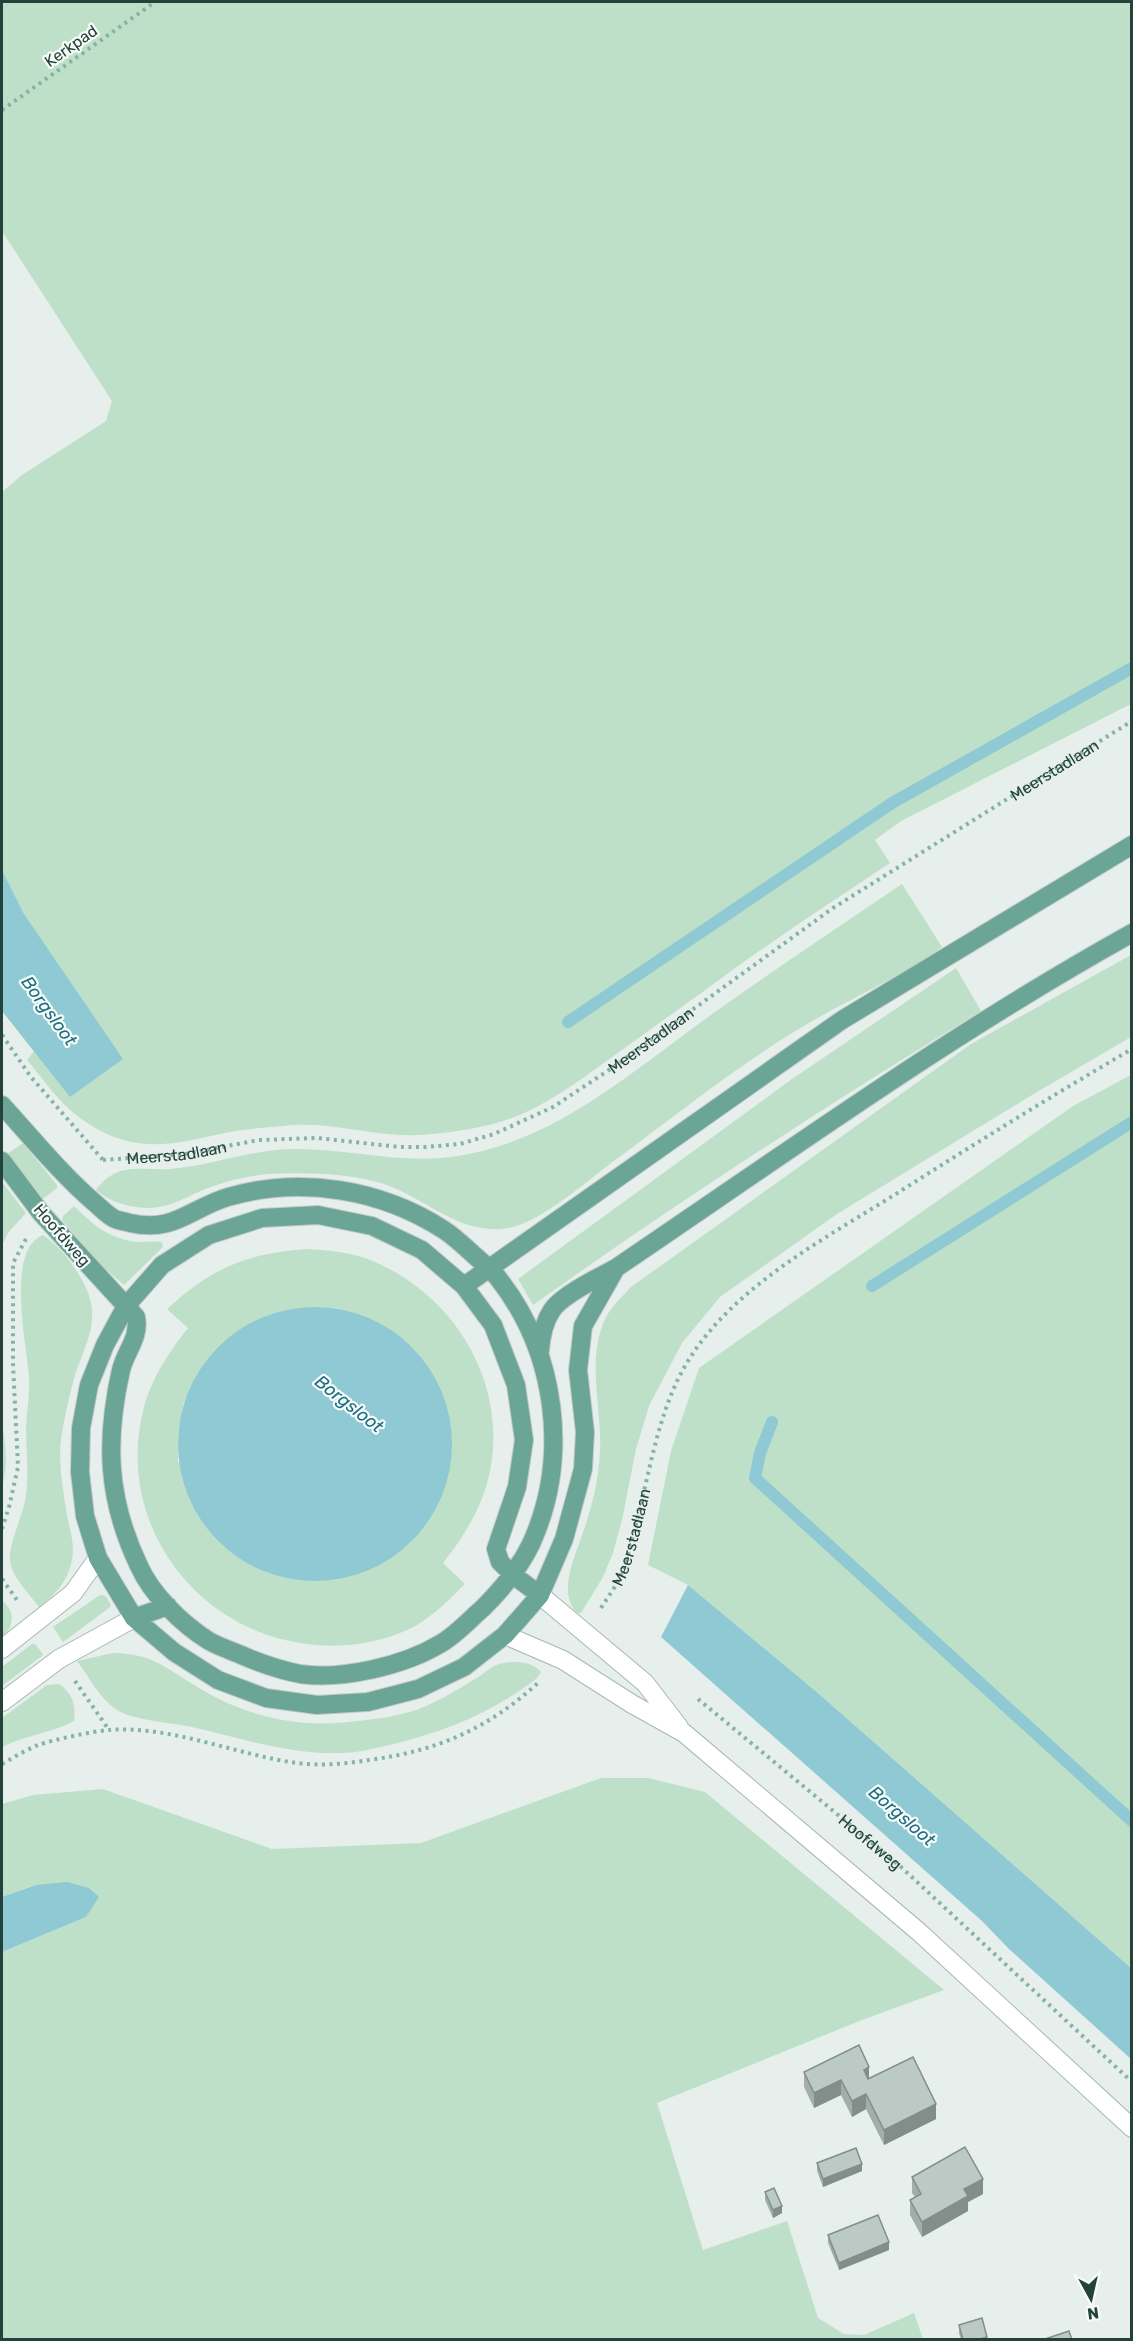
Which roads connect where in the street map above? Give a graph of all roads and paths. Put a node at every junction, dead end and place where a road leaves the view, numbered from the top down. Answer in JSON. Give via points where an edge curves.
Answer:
{"nodes":[{"id":1,"x":154,"y":2,"type":"edge"},
{"id":2,"x":2,"y":110,"type":"edge"},
{"id":3,"x":1131,"y":721,"type":"edge"},
{"id":4,"x":1131,"y":845,"type":"edge"},
{"id":5,"x":1131,"y":933,"type":"edge"},
{"id":6,"x":2,"y":1035,"type":"edge"},
{"id":7,"x":1131,"y":1049,"type":"edge"},
{"id":8,"x":2,"y":1105,"type":"edge"},
{"id":9,"x":103,"y":1160,"type":"junction"},
{"id":10,"x":2,"y":1161,"type":"edge"},
{"id":11,"x":73,"y":1185,"type":"junction"},
{"id":12,"x":41,"y":1213,"type":"junction"},
{"id":13,"x":616,"y":1268,"type":"junction"},
{"id":14,"x":489,"y":1269,"type":"junction"},
{"id":15,"x":464,"y":1286,"type":"junction"},
{"id":16,"x":126,"y":1306,"type":"junction"},
{"id":17,"x":540,"y":1351,"type":"junction"},
{"id":18,"x":2,"y":1529,"type":"edge"},
{"id":19,"x":98,"y":1558,"type":"junction"},
{"id":20,"x":513,"y":1575,"type":"junction"},
{"id":21,"x":540,"y":1595,"type":"junction"},
{"id":22,"x":168,"y":1606,"type":"junction"},
{"id":23,"x":598,"y":1612,"type":"dead end"},
{"id":24,"x":134,"y":1618,"type":"junction"},
{"id":25,"x":505,"y":1635,"type":"junction"},
{"id":26,"x":2,"y":1649,"type":"edge"},
{"id":27,"x":694,"y":1697,"type":"dead end"},
{"id":28,"x":2,"y":1702,"type":"edge"},
{"id":29,"x":109,"y":1730,"type":"dead end"},
{"id":30,"x":684,"y":1733,"type":"junction"},
{"id":31,"x":2,"y":1764,"type":"edge"},
{"id":32,"x":1131,"y":2082,"type":"edge"},
{"id":33,"x":1131,"y":2128,"type":"edge"}],
"edges":[{"from":1,"to":2,"type":"path","name":"Kerkpad"},
{"from":3,"to":9,"type":"path","name":"Meerstadlaan","via":[[833,908],[553,1107],[494,1134],[460,1144],[426,1147],[317,1138],[260,1140],[185,1154]]},
{"from":4,"to":14,"type":"main road","via":[[843,1020]]},
{"from":5,"to":13,"type":"main road","via":[[896,1076]]},
{"from":6,"to":9,"type":"path","via":[[31,1077]]},
{"from":7,"to":23,"type":"path","name":"Meerstadlaan","via":[[798,1256],[736,1302],[688,1361],[672,1392],[630,1550],[616,1584]]},
{"from":8,"to":11,"type":"main road"},
{"from":9,"to":11,"type":"path"},
{"from":10,"to":12,"type":"main road","name":"Hoofdweg"},
{"from":11,"to":14,"type":"main road","via":[[113,1218],[156,1227],[226,1198],[273,1187],[318,1187],[363,1194],[445,1230]]},
{"from":12,"to":16,"type":"main road","name":"Hoofdweg"},
{"from":12,"to":18,"type":"path","via":[[13,1263],[18,1467]]},
{"from":13,"to":17,"type":"main road","via":[[553,1308],[542,1331]]},
{"from":13,"to":21,"type":"main road","via":[[583,1326],[578,1370],[585,1432],[583,1468],[564,1539]]},
{"from":14,"to":15,"type":"main road"},
{"from":14,"to":17,"type":"main road","via":[[514,1302]]},
{"from":15,"to":16,"type":"main road","via":[[422,1250],[372,1226],[318,1215],[262,1218],[209,1235],[162,1264]]},
{"from":15,"to":20,"type":"main road","via":[[493,1325],[516,1385],[524,1440],[517,1487],[496,1549],[500,1562]]},
{"from":16,"to":19,"type":"main road","via":[[89,1385],[81,1428],[84,1505]]},
{"from":16,"to":22,"type":"main road","name":"Hoofdweg","via":[[136,1317],[138,1329],[123,1361],[110,1428],[116,1501],[140,1569]]},
{"from":17,"to":20,"type":"main road","via":[[549,1384],[552,1470],[531,1544]]},
{"from":19,"to":24,"type":"main road"},
{"from":19,"to":26,"type":"street","via":[[74,1593]]},
{"from":20,"to":21,"type":"main road"},
{"from":20,"to":22,"type":"main road","via":[[469,1621],[440,1644],[396,1664],[353,1674],[301,1674],[250,1659],[210,1641]]},
{"from":21,"to":25,"type":"main road"},
{"from":21,"to":30,"type":"street","via":[[645,1683]]},
{"from":22,"to":24,"type":"main road"},
{"from":24,"to":25,"type":"main road","via":[[174,1652],[218,1680],[266,1698],[317,1705],[368,1702],[418,1689],[464,1666]]},
{"from":24,"to":28,"type":"street","via":[[59,1659]]},
{"from":25,"to":30,"type":"street","via":[[563,1660]]},
{"from":27,"to":32,"type":"path","name":"Hoofdweg","via":[[901,1867]]},
{"from":29,"to":31,"type":"path","via":[[39,1744]]},
{"from":30,"to":33,"type":"street","via":[[919,1932]]}]}
